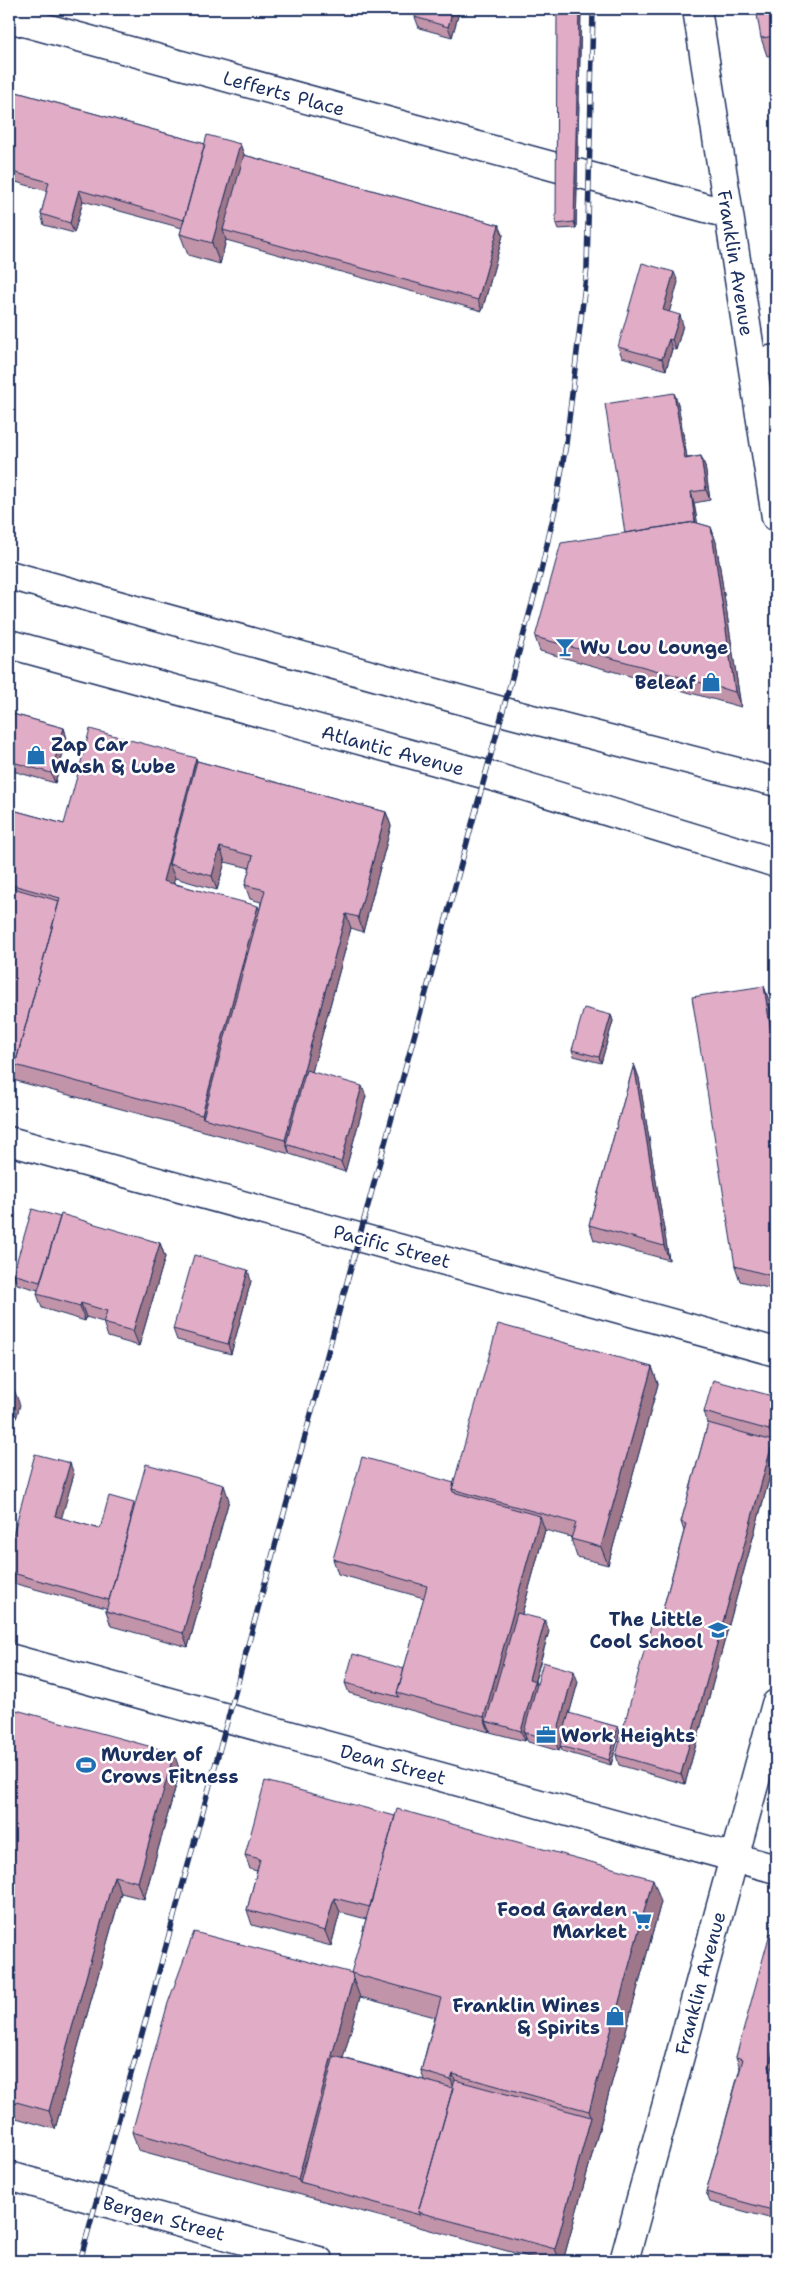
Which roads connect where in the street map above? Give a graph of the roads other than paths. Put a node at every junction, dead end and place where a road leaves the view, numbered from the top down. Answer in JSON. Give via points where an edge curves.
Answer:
{"nodes":[{"id":1,"x":698,"y":9,"type":"edge"},
{"id":2,"x":9,"y":18,"type":"edge"},
{"id":3,"x":728,"y":214,"type":"junction"},
{"id":4,"x":764,"y":361,"type":"edge"},
{"id":5,"x":776,"y":516,"type":"edge"},
{"id":6,"x":9,"y":575,"type":"edge"},
{"id":7,"x":9,"y":644,"type":"edge"},
{"id":8,"x":776,"y":782,"type":"edge"},
{"id":9,"x":776,"y":862,"type":"edge"},
{"id":10,"x":9,"y":1141,"type":"edge"},
{"id":11,"x":776,"y":1352,"type":"edge"},
{"id":12,"x":9,"y":1658,"type":"edge"},
{"id":13,"x":776,"y":1704,"type":"edge"},
{"id":14,"x":734,"y":1858,"type":"junction"},
{"id":15,"x":776,"y":1870,"type":"edge"},
{"id":16,"x":9,"y":2176,"type":"edge"},
{"id":17,"x":319,"y":2261,"type":"edge"},
{"id":18,"x":624,"y":2261,"type":"edge"}],
"edges":[{"from":1,"to":3,"type":"street","name":"Franklin Avenue"},
{"from":2,"to":3,"type":"street","name":"Lefferts Place"},
{"from":3,"to":4,"type":"street","name":"Franklin Avenue"},
{"from":4,"to":5,"type":"street","name":"Franklin Avenue"},
{"from":6,"to":8,"type":"street","via":[[512,714]]},
{"from":7,"to":9,"type":"street","name":"Atlantic Avenue","via":[[498,778]]},
{"from":10,"to":11,"type":"street","name":"Pacific Street"},
{"from":12,"to":14,"type":"street","name":"Dean Street"},
{"from":13,"to":14,"type":"street","name":"Franklin Avenue"},
{"from":14,"to":15,"type":"street","name":"Dean Street"},
{"from":14,"to":18,"type":"street","name":"Franklin Avenue"},
{"from":16,"to":17,"type":"street","name":"Bergen Street"}]}
